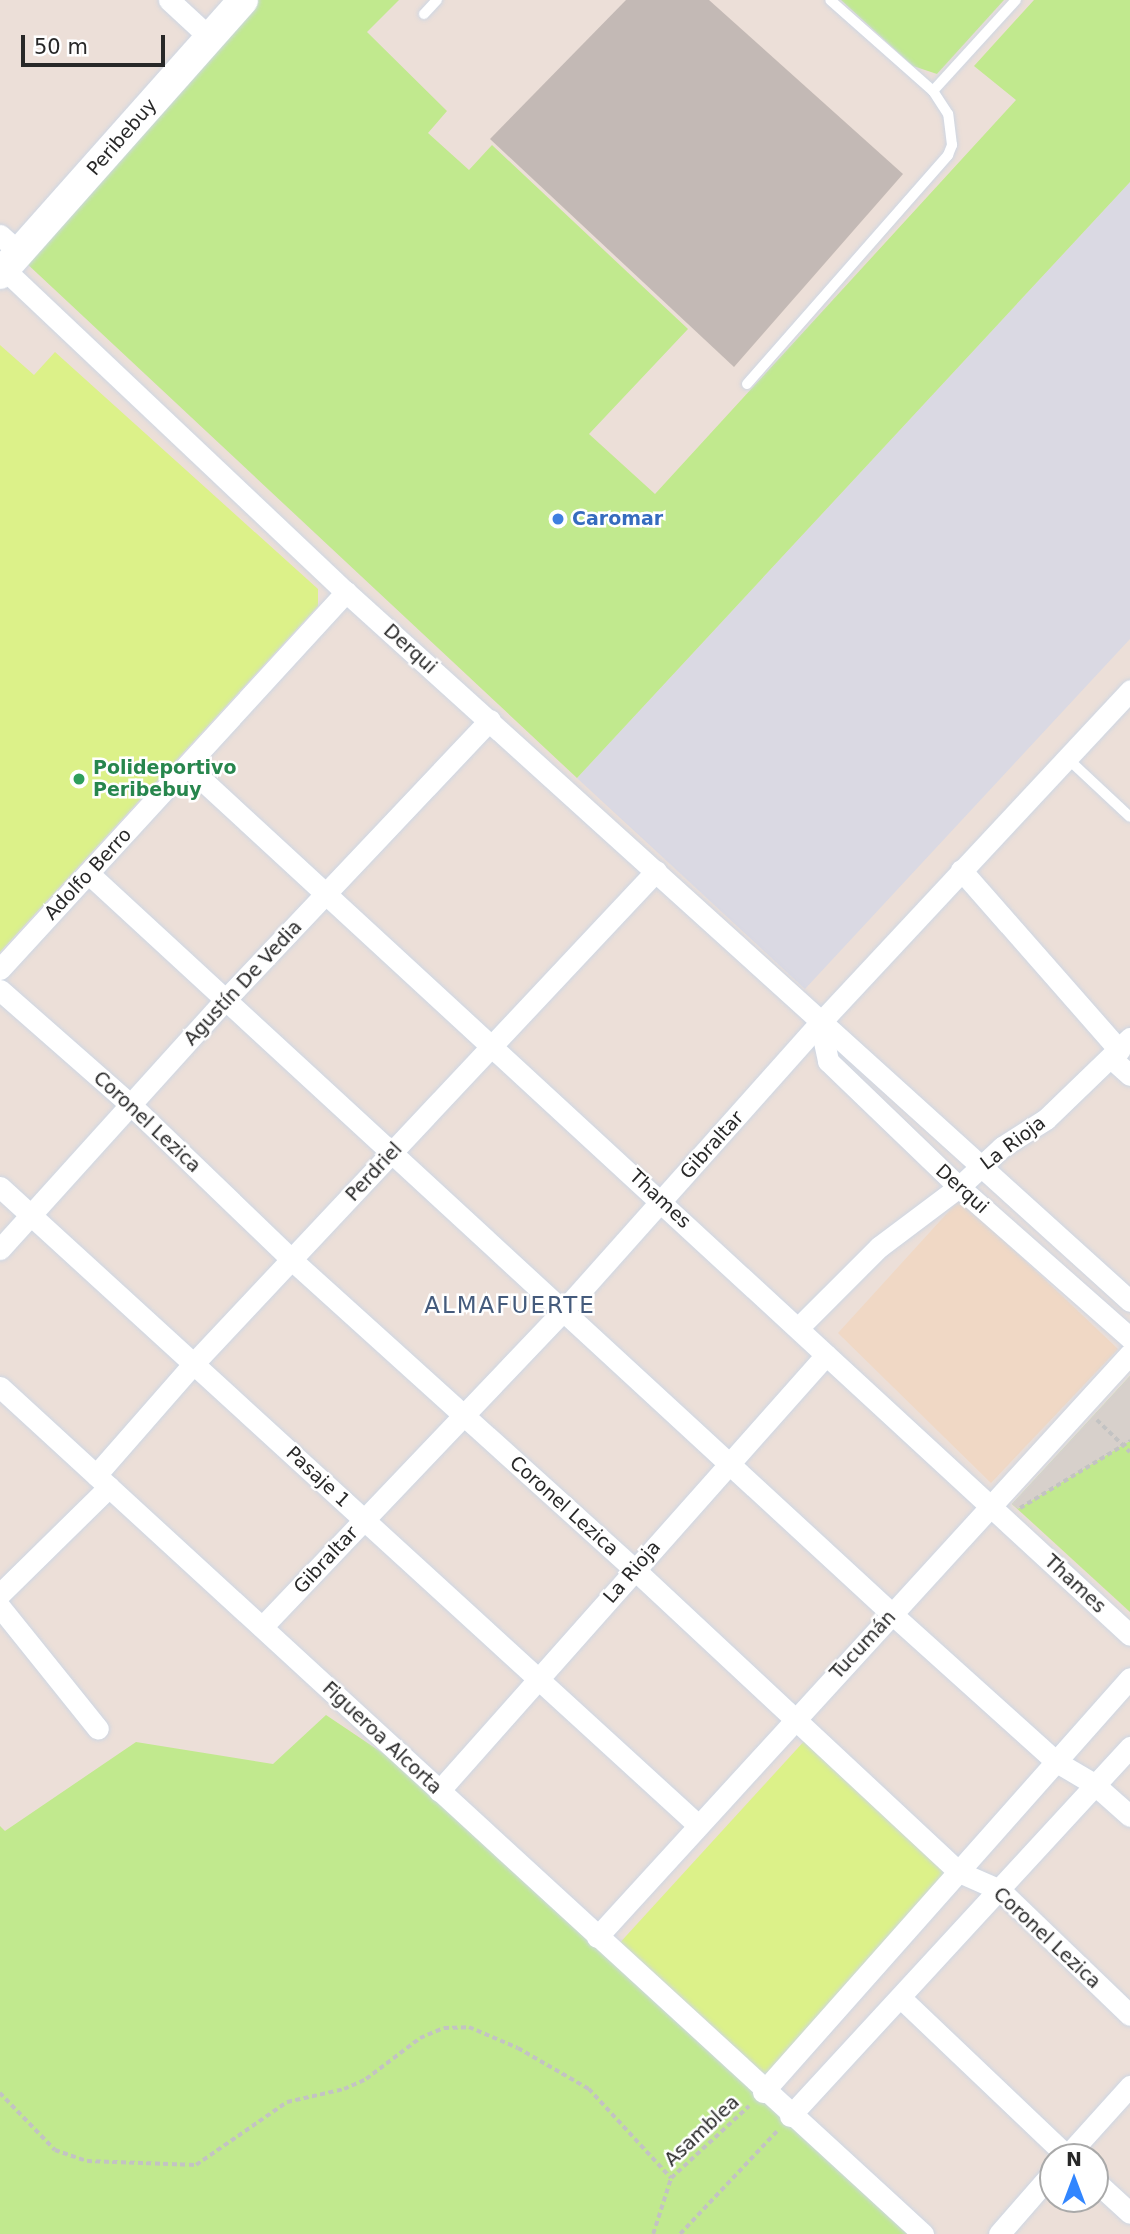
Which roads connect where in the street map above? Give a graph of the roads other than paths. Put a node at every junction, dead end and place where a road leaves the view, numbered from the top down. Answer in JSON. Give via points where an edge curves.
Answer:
{"nodes":[{"id":1,"x":169,"y":0,"type":"edge"},
{"id":2,"x":243,"y":0,"type":"edge"},
{"id":3,"x":437,"y":0,"type":"edge"},
{"id":4,"x":830,"y":0,"type":"edge"},
{"id":5,"x":1016,"y":0,"type":"edge"},
{"id":6,"x":424,"y":15,"type":"dead end"},
{"id":7,"x":209,"y":37,"type":"junction"},
{"id":8,"x":933,"y":92,"type":"junction"},
{"id":9,"x":6,"y":258,"type":"edge"},
{"id":10,"x":747,"y":384,"type":"dead end"},
{"id":11,"x":346,"y":592,"type":"junction"},
{"id":12,"x":1130,"y":690,"type":"edge"},
{"id":13,"x":490,"y":720,"type":"junction"},
{"id":14,"x":1067,"y":758,"type":"junction"},
{"id":15,"x":187,"y":766,"type":"junction"},
{"id":16,"x":1130,"y":817,"type":"edge"},
{"id":17,"x":961,"y":870,"type":"junction"},
{"id":18,"x":656,"y":871,"type":"junction"},
{"id":19,"x":88,"y":873,"type":"junction"},
{"id":20,"x":325,"y":896,"type":"junction"},
{"id":21,"x":0,"y":970,"type":"edge"},
{"id":22,"x":0,"y":990,"type":"edge"},
{"id":23,"x":226,"y":999,"type":"junction"},
{"id":24,"x":820,"y":1023,"type":"junction"},
{"id":25,"x":492,"y":1046,"type":"junction"},
{"id":26,"x":1120,"y":1049,"type":"edge"},
{"id":27,"x":1130,"y":1075,"type":"edge"},
{"id":28,"x":131,"y":1105,"type":"junction"},
{"id":29,"x":393,"y":1151,"type":"junction"},
{"id":30,"x":981,"y":1166,"type":"junction"},
{"id":31,"x":0,"y":1187,"type":"edge"},
{"id":32,"x":959,"y":1187,"type":"junction"},
{"id":33,"x":663,"y":1201,"type":"junction"},
{"id":34,"x":29,"y":1214,"type":"junction"},
{"id":35,"x":0,"y":1249,"type":"edge"},
{"id":36,"x":293,"y":1261,"type":"junction"},
{"id":37,"x":1130,"y":1301,"type":"edge"},
{"id":38,"x":563,"y":1311,"type":"junction"},
{"id":39,"x":798,"y":1328,"type":"junction"},
{"id":40,"x":1130,"y":1338,"type":"edge"},
{"id":41,"x":1130,"y":1354,"type":"edge"},
{"id":42,"x":826,"y":1355,"type":"junction"},
{"id":43,"x":194,"y":1363,"type":"junction"},
{"id":44,"x":0,"y":1387,"type":"edge"},
{"id":45,"x":464,"y":1415,"type":"junction"},
{"id":46,"x":728,"y":1464,"type":"junction"},
{"id":47,"x":102,"y":1481,"type":"junction"},
{"id":48,"x":997,"y":1512,"type":"junction"},
{"id":49,"x":364,"y":1520,"type":"junction"},
{"id":50,"x":634,"y":1569,"type":"junction"},
{"id":51,"x":0,"y":1594,"type":"edge"},
{"id":52,"x":0,"y":1606,"type":"edge"},
{"id":53,"x":892,"y":1614,"type":"junction"},
{"id":54,"x":262,"y":1627,"type":"junction"},
{"id":55,"x":1130,"y":1634,"type":"edge"},
{"id":56,"x":1130,"y":1678,"type":"edge"},
{"id":57,"x":540,"y":1679,"type":"junction"},
{"id":58,"x":795,"y":1717,"type":"junction"},
{"id":59,"x":98,"y":1730,"type":"dead end"},
{"id":60,"x":1130,"y":1747,"type":"edge"},
{"id":61,"x":1055,"y":1761,"type":"junction"},
{"id":62,"x":1094,"y":1784,"type":"junction"},
{"id":63,"x":439,"y":1791,"type":"junction"},
{"id":64,"x":1130,"y":1816,"type":"edge"},
{"id":65,"x":698,"y":1825,"type":"junction"},
{"id":66,"x":959,"y":1872,"type":"junction"},
{"id":67,"x":1000,"y":1890,"type":"junction"},
{"id":68,"x":597,"y":1937,"type":"junction"},
{"id":69,"x":902,"y":1999,"type":"junction"},
{"id":70,"x":1130,"y":2015,"type":"edge"},
{"id":71,"x":1130,"y":2087,"type":"edge"},
{"id":72,"x":763,"y":2092,"type":"junction"},
{"id":73,"x":790,"y":2116,"type":"junction"},
{"id":74,"x":1047,"y":2143,"type":"edge"},
{"id":75,"x":1079,"y":2143,"type":"edge"},
{"id":76,"x":1039,"y":2188,"type":"edge"},
{"id":77,"x":1109,"y":2194,"type":"edge"},
{"id":78,"x":1130,"y":2213,"type":"edge"},
{"id":79,"x":923,"y":2234,"type":"edge"},
{"id":80,"x":999,"y":2234,"type":"edge"}],
"edges":[{"from":1,"to":7,"type":"street"},
{"from":2,"to":7,"type":"street","name":"Peribebuy"},
{"from":3,"to":6,"type":"lane"},
{"from":4,"to":8,"type":"lane"},
{"from":5,"to":8,"type":"lane"},
{"from":7,"to":9,"type":"street","name":"Peribebuy"},
{"from":8,"to":10,"type":"lane","via":[[953,132],[948,155]]},
{"from":9,"to":11,"type":"street","name":"Derqui"},
{"from":11,"to":13,"type":"street","name":"Derqui"},
{"from":11,"to":15,"type":"street","name":"Adolfo Berro"},
{"from":12,"to":14,"type":"street","name":"Gibraltar"},
{"from":13,"to":18,"type":"street","name":"Derqui"},
{"from":13,"to":20,"type":"street","name":"Agustín De Vedia"},
{"from":14,"to":16,"type":"lane"},
{"from":14,"to":17,"type":"street","name":"Gibraltar"},
{"from":15,"to":19,"type":"street","name":"Adolfo Berro"},
{"from":15,"to":20,"type":"street","name":"Thames"},
{"from":17,"to":24,"type":"street","name":"Gibraltar"},
{"from":17,"to":26,"type":"street"},
{"from":18,"to":24,"type":"street","name":"Derqui"},
{"from":18,"to":25,"type":"street","name":"Perdriel"},
{"from":19,"to":21,"type":"street","name":"Adolfo Berro"},
{"from":19,"to":23,"type":"street"},
{"from":20,"to":23,"type":"street","name":"Agustín De Vedia"},
{"from":20,"to":25,"type":"street","name":"Thames"},
{"from":22,"to":28,"type":"street","name":"Coronel Lezica"},
{"from":23,"to":28,"type":"street","name":"Agustín De Vedia"},
{"from":23,"to":29,"type":"street"},
{"from":24,"to":30,"type":"street","name":"Derqui"},
{"from":24,"to":32,"type":"street","name":"Derqui","via":[[828,1062]]},
{"from":24,"to":33,"type":"street","name":"Gibraltar"},
{"from":25,"to":29,"type":"street","name":"Perdriel"},
{"from":25,"to":33,"type":"street","name":"Thames"},
{"from":26,"to":27,"type":"street"},
{"from":26,"to":30,"type":"street","name":"La Rioja","via":[[1046,1119]]},
{"from":28,"to":34,"type":"street","name":"Agustín De Vedia"},
{"from":28,"to":36,"type":"street","name":"Coronel Lezica"},
{"from":29,"to":36,"type":"street","name":"Perdriel"},
{"from":29,"to":38,"type":"street"},
{"from":30,"to":32,"type":"street","name":"La Rioja"},
{"from":30,"to":37,"type":"street","name":"Derqui"},
{"from":31,"to":34,"type":"street","name":"Pasaje 1"},
{"from":32,"to":39,"type":"street","name":"La Rioja","via":[[879,1247]]},
{"from":32,"to":40,"type":"street","name":"Derqui"},
{"from":33,"to":38,"type":"street","name":"Gibraltar"},
{"from":33,"to":39,"type":"street","name":"Thames"},
{"from":34,"to":35,"type":"street","name":"Agustín De Vedia"},
{"from":34,"to":43,"type":"street","name":"Pasaje 1"},
{"from":36,"to":43,"type":"street","name":"Perdriel"},
{"from":36,"to":45,"type":"street","name":"Coronel Lezica"},
{"from":38,"to":45,"type":"street","name":"Gibraltar"},
{"from":38,"to":46,"type":"street"},
{"from":39,"to":42,"type":"street","name":"Thames"},
{"from":41,"to":48,"type":"street","name":"Tucumán"},
{"from":42,"to":46,"type":"street","name":"La Rioja"},
{"from":42,"to":48,"type":"street","name":"Thames"},
{"from":43,"to":47,"type":"street","name":"Perdriel"},
{"from":43,"to":49,"type":"street","name":"Pasaje 1"},
{"from":44,"to":47,"type":"street","name":"Figueroa Alcorta"},
{"from":45,"to":49,"type":"street","name":"Gibraltar"},
{"from":45,"to":50,"type":"street","name":"Coronel Lezica"},
{"from":46,"to":50,"type":"street","name":"La Rioja"},
{"from":46,"to":53,"type":"street"},
{"from":47,"to":51,"type":"street","name":"Perdriel"},
{"from":47,"to":54,"type":"street","name":"Figueroa Alcorta"},
{"from":48,"to":53,"type":"street","name":"Tucumán"},
{"from":48,"to":55,"type":"street","name":"Thames"},
{"from":49,"to":54,"type":"street","name":"Gibraltar"},
{"from":49,"to":57,"type":"street","name":"Pasaje 1"},
{"from":50,"to":57,"type":"street","name":"La Rioja"},
{"from":50,"to":58,"type":"street","name":"Coronel Lezica"},
{"from":52,"to":59,"type":"street"},
{"from":53,"to":58,"type":"street","name":"Tucumán"},
{"from":53,"to":61,"type":"street"},
{"from":54,"to":63,"type":"street","name":"Figueroa Alcorta"},
{"from":56,"to":61,"type":"street"},
{"from":57,"to":63,"type":"street","name":"La Rioja"},
{"from":57,"to":65,"type":"street","name":"Pasaje 1"},
{"from":58,"to":65,"type":"street","name":"Tucumán"},
{"from":58,"to":66,"type":"street","name":"Coronel Lezica"},
{"from":60,"to":62,"type":"street"},
{"from":61,"to":62,"type":"street"},
{"from":61,"to":66,"type":"street"},
{"from":62,"to":64,"type":"street"},
{"from":62,"to":67,"type":"street"},
{"from":63,"to":68,"type":"street","name":"Figueroa Alcorta"},
{"from":65,"to":68,"type":"street","name":"Tucumán"},
{"from":66,"to":67,"type":"street","name":"Coronel Lezica"},
{"from":66,"to":72,"type":"street"},
{"from":67,"to":69,"type":"street"},
{"from":67,"to":70,"type":"street","name":"Coronel Lezica"},
{"from":68,"to":72,"type":"street","name":"Figueroa Alcorta"},
{"from":69,"to":73,"type":"street"},
{"from":69,"to":74,"type":"street"},
{"from":71,"to":75,"type":"street"},
{"from":72,"to":73,"type":"street","name":"Figueroa Alcorta"},
{"from":73,"to":79,"type":"street","name":"Figueroa Alcorta"},
{"from":76,"to":80,"type":"street"},
{"from":77,"to":78,"type":"street"}]}
